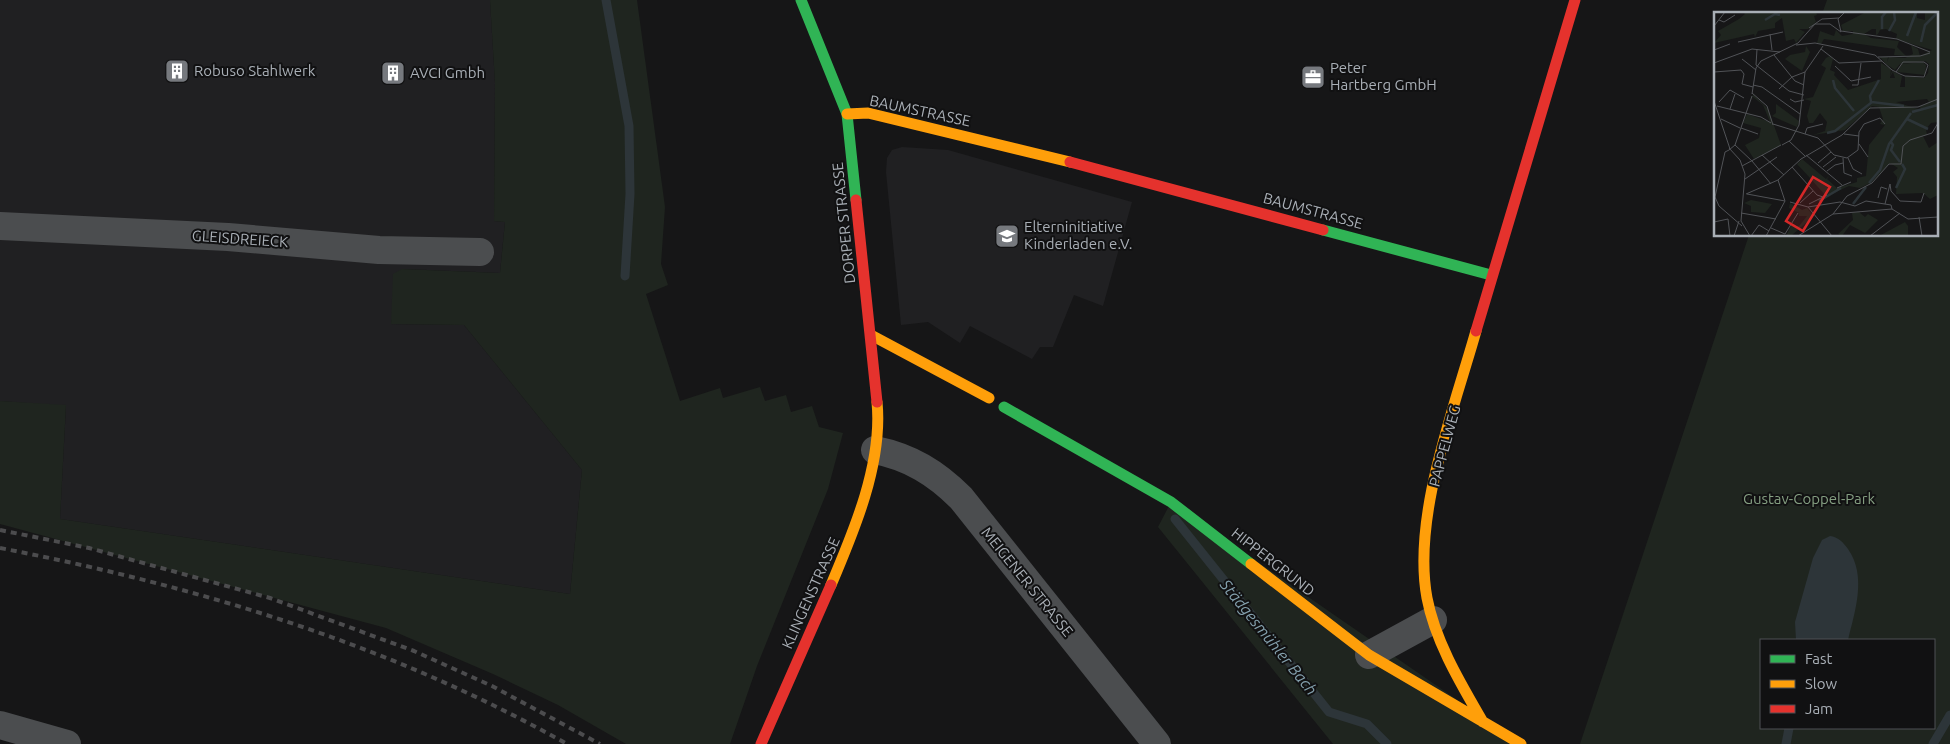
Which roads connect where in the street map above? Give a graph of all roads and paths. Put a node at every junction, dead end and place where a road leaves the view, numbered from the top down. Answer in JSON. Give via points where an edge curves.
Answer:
{"nodes":[{"id":1,"x":801,"y":0,"type":"edge"},
{"id":2,"x":1575,"y":0,"type":"edge"},
{"id":3,"x":847,"y":114,"type":"junction"},
{"id":4,"x":0,"y":226,"type":"edge"},
{"id":5,"x":480,"y":252,"type":"dead end"},
{"id":6,"x":1492,"y":275,"type":"junction"},
{"id":7,"x":871,"y":335,"type":"junction"},
{"id":8,"x":990,"y":398,"type":"dead end"},
{"id":9,"x":1004,"y":407,"type":"dead end"},
{"id":10,"x":875,"y":450,"type":"junction"},
{"id":11,"x":1433,"y":620,"type":"junction"},
{"id":12,"x":1369,"y":655,"type":"junction"},
{"id":13,"x":1483,"y":722,"type":"junction"},
{"id":14,"x":0,"y":725,"type":"edge"},
{"id":15,"x":67,"y":744,"type":"edge"},
{"id":16,"x":761,"y":744,"type":"edge"},
{"id":17,"x":1157,"y":744,"type":"edge"},
{"id":18,"x":1521,"y":744,"type":"edge"}],
"edges":[{"from":1,"to":3,"type":"street","name":"DORPER STRASSE"},
{"from":2,"to":6,"type":"street"},
{"from":3,"to":6,"type":"street","name":"BAUMSTRASSE","via":[[868,113],[1102,170]]},
{"from":3,"to":7,"type":"street","name":"DORPER STRASSE"},
{"from":4,"to":5,"type":"street","name":"GLEISDREIECK","via":[[228,237],[379,250]]},
{"from":6,"to":11,"type":"street","name":"PAPPELWEG","via":[[1445,443],[1426,531],[1426,597]]},
{"from":7,"to":8,"type":"street"},
{"from":7,"to":10,"type":"street","name":"DORPER STRASSE","via":[[877,407]]},
{"from":9,"to":12,"type":"street","name":"HIPPERGRUND","via":[[1171,502]]},
{"from":10,"to":16,"type":"street","name":"KLINGENSTRASSE","via":[[855,530]]},
{"from":10,"to":17,"type":"street","name":"MEIGENER STRASSE","via":[[922,466],[961,498]]},
{"from":11,"to":12,"type":"street"},
{"from":11,"to":13,"type":"street","name":"PAPPELWEG"},
{"from":12,"to":13,"type":"street","name":"HIPPERGRUND"},
{"from":13,"to":18,"type":"street","name":"HIPPERGRUND"},
{"from":14,"to":15,"type":"street"}]}
